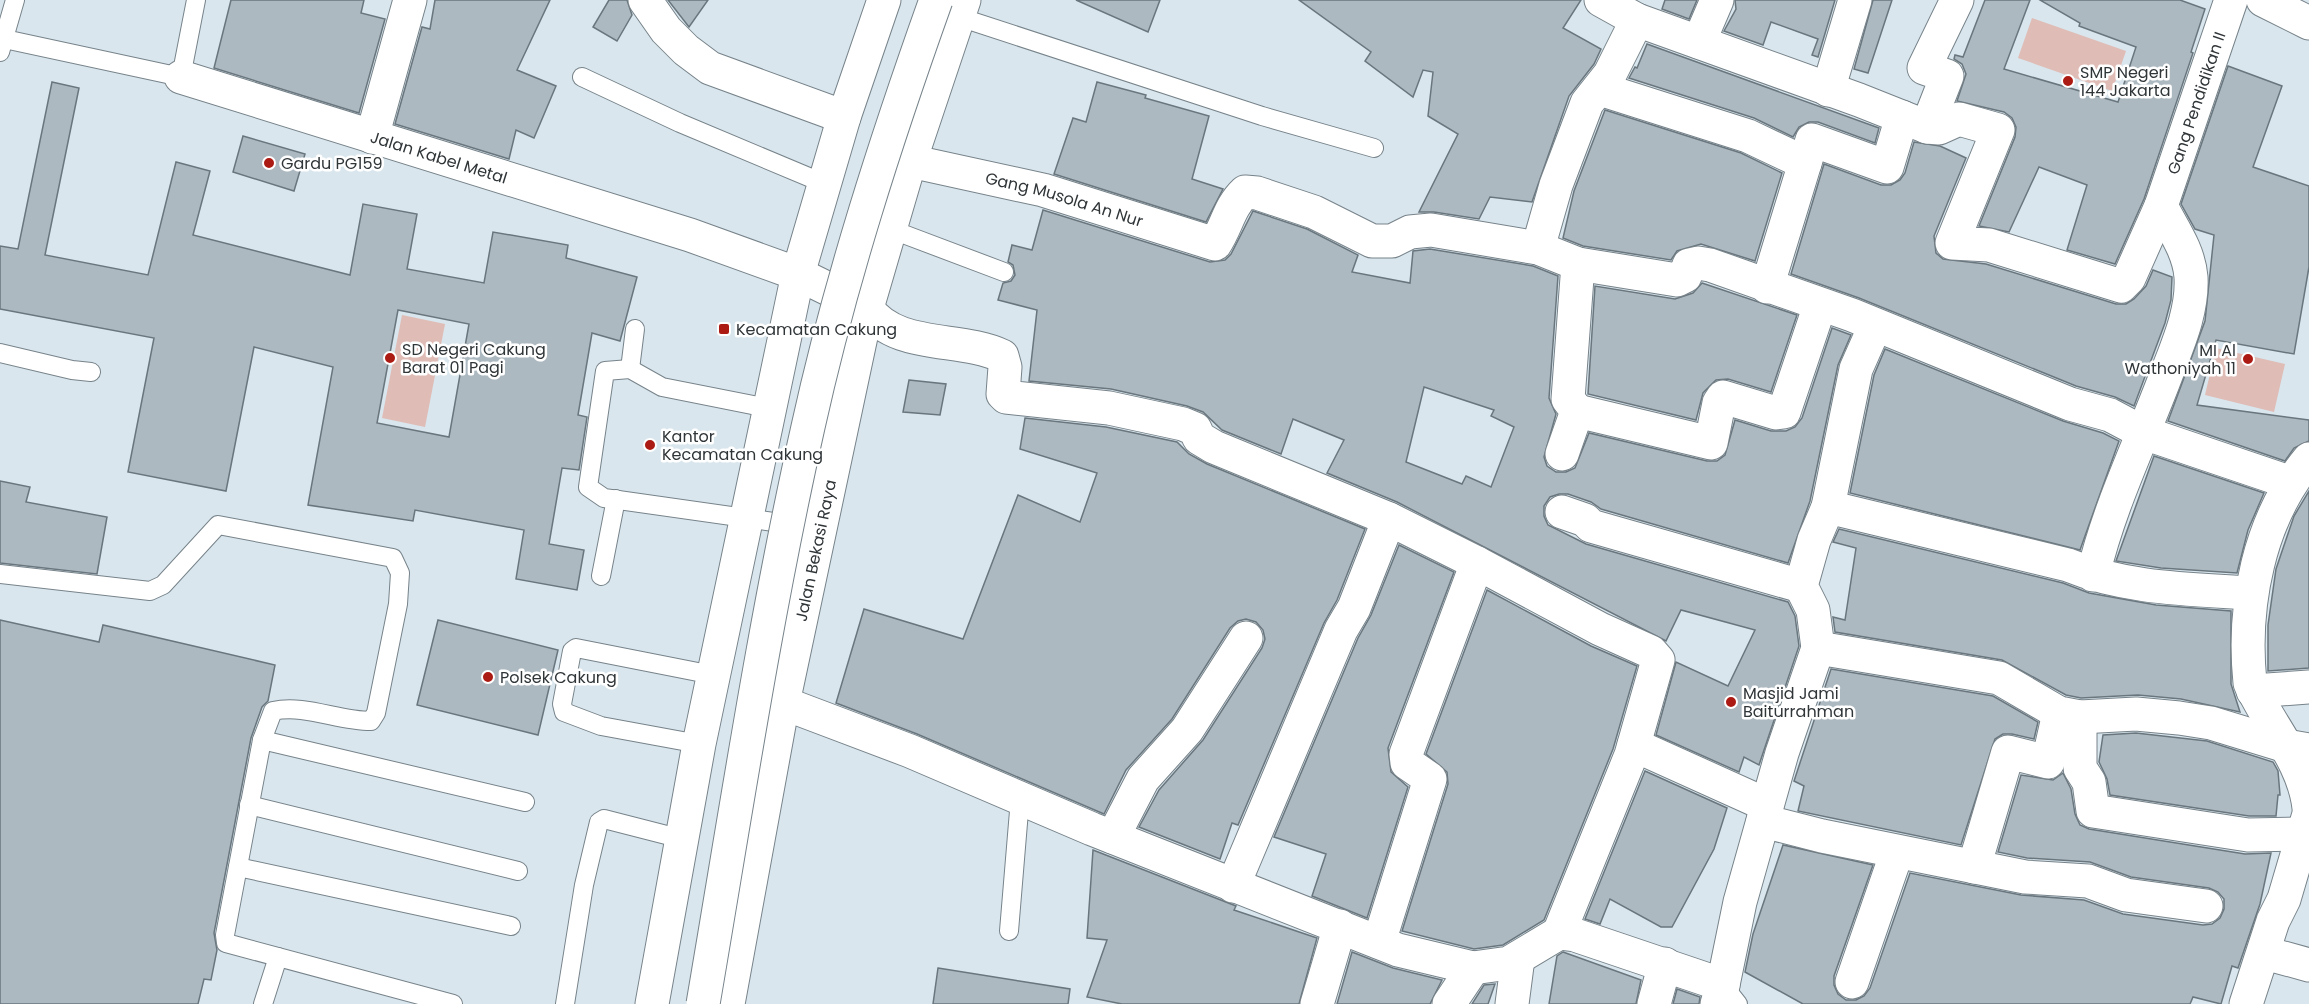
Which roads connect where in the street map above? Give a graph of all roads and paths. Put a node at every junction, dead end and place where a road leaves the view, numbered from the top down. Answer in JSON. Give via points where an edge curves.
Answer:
{"nodes":[{"id":1,"x":15,"y":0,"type":"edge"},
{"id":2,"x":196,"y":0,"type":"edge"},
{"id":3,"x":410,"y":0,"type":"edge"},
{"id":4,"x":645,"y":0,"type":"edge"},
{"id":5,"x":884,"y":0,"type":"edge"},
{"id":6,"x":1601,"y":0,"type":"edge"},
{"id":7,"x":1717,"y":0,"type":"edge"},
{"id":8,"x":1855,"y":0,"type":"edge"},
{"id":9,"x":2231,"y":0,"type":"edge"},
{"id":10,"x":2263,"y":0,"type":"edge"},
{"id":11,"x":1945,"y":3,"type":"edge"},
{"id":12,"x":953,"y":6,"type":"edge"},
{"id":13,"x":1637,"y":20,"type":"junction"},
{"id":14,"x":2309,"y":23,"type":"edge"},
{"id":15,"x":1699,"y":42,"type":"junction"},
{"id":16,"x":1,"y":43,"type":"edge"},
{"id":17,"x":181,"y":77,"type":"junction"},
{"id":18,"x":582,"y":77,"type":"dead end"},
{"id":19,"x":1600,"y":89,"type":"junction"},
{"id":20,"x":1828,"y":90,"type":"junction"},
{"id":21,"x":844,"y":117,"type":"junction"},
{"id":22,"x":1915,"y":122,"type":"junction"},
{"id":23,"x":372,"y":137,"type":"junction"},
{"id":24,"x":1374,"y":148,"type":"dead end"},
{"id":25,"x":910,"y":161,"type":"junction"},
{"id":26,"x":1805,"y":163,"type":"junction"},
{"id":27,"x":823,"y":183,"type":"junction"},
{"id":28,"x":2161,"y":206,"type":"junction"},
{"id":29,"x":890,"y":230,"type":"junction"},
{"id":30,"x":1538,"y":248,"type":"junction"},
{"id":31,"x":1578,"y":264,"type":"junction"},
{"id":32,"x":1004,"y":272,"type":"dead end"},
{"id":33,"x":798,"y":273,"type":"junction"},
{"id":34,"x":1767,"y":288,"type":"junction"},
{"id":35,"x":1820,"y":305,"type":"junction"},
{"id":36,"x":867,"y":308,"type":"junction"},
{"id":37,"x":1875,"y":326,"type":"junction"},
{"id":38,"x":635,"y":329,"type":"dead end"},
{"id":39,"x":0,"y":353,"type":"edge"},
{"id":40,"x":630,"y":369,"type":"junction"},
{"id":41,"x":92,"y":372,"type":"dead end"},
{"id":42,"x":768,"y":408,"type":"junction"},
{"id":43,"x":1577,"y":411,"type":"junction"},
{"id":44,"x":2144,"y":433,"type":"junction"},
{"id":45,"x":1562,"y":454,"type":"dead end"},
{"id":46,"x":2299,"y":470,"type":"edge"},
{"id":47,"x":616,"y":499,"type":"junction"},
{"id":48,"x":1828,"y":507,"type":"junction"},
{"id":49,"x":1562,"y":512,"type":"dead end"},
{"id":50,"x":746,"y":518,"type":"junction"},
{"id":51,"x":1389,"y":519,"type":"junction"},
{"id":52,"x":819,"y":528,"type":"junction"},
{"id":53,"x":1477,"y":563,"type":"junction"},
{"id":54,"x":0,"y":574,"type":"edge"},
{"id":55,"x":2093,"y":575,"type":"junction"},
{"id":56,"x":601,"y":576,"type":"dead end"},
{"id":57,"x":1801,"y":586,"type":"junction"},
{"id":58,"x":2251,"y":593,"type":"junction"},
{"id":59,"x":1246,"y":638,"type":"dead end"},
{"id":60,"x":1818,"y":648,"type":"junction"},
{"id":61,"x":713,"y":675,"type":"junction"},
{"id":62,"x":2309,"y":687,"type":"edge"},
{"id":63,"x":2253,"y":691,"type":"junction"},
{"id":64,"x":783,"y":704,"type":"junction"},
{"id":65,"x":2069,"y":715,"type":"junction"},
{"id":66,"x":262,"y":740,"type":"junction"},
{"id":67,"x":699,"y":744,"type":"junction"},
{"id":68,"x":1634,"y":745,"type":"junction"},
{"id":69,"x":2298,"y":748,"type":"edge"},
{"id":70,"x":1020,"y":799,"type":"junction"},
{"id":71,"x":525,"y":802,"type":"dead end"},
{"id":72,"x":249,"y":805,"type":"junction"},
{"id":73,"x":1765,"y":813,"type":"junction"},
{"id":74,"x":2307,"y":818,"type":"edge"},
{"id":75,"x":1113,"y":837,"type":"junction"},
{"id":76,"x":682,"y":839,"type":"junction"},
{"id":77,"x":1897,"y":852,"type":"junction"},
{"id":78,"x":237,"y":867,"type":"junction"},
{"id":79,"x":1974,"y":867,"type":"junction"},
{"id":80,"x":518,"y":871,"type":"dead end"},
{"id":81,"x":1233,"y":886,"type":"junction"},
{"id":82,"x":2206,"y":906,"type":"dead end"},
{"id":83,"x":511,"y":926,"type":"dead end"},
{"id":84,"x":1340,"y":926,"type":"junction"},
{"id":85,"x":1009,"y":931,"type":"dead end"},
{"id":86,"x":1558,"y":933,"type":"junction"},
{"id":87,"x":1379,"y":942,"type":"junction"},
{"id":88,"x":2265,"y":953,"type":"junction"},
{"id":89,"x":278,"y":957,"type":"junction"},
{"id":90,"x":1518,"y":958,"type":"junction"},
{"id":91,"x":1665,"y":964,"type":"junction"},
{"id":92,"x":2309,"y":965,"type":"edge"},
{"id":93,"x":1473,"y":968,"type":"junction"},
{"id":94,"x":1852,"y":982,"type":"dead end"},
{"id":95,"x":1726,"y":997,"type":"edge"},
{"id":96,"x":263,"y":1004,"type":"edge"},
{"id":97,"x":453,"y":1004,"type":"edge"},
{"id":98,"x":565,"y":1004,"type":"edge"},
{"id":99,"x":652,"y":1004,"type":"edge"},
{"id":100,"x":703,"y":1004,"type":"edge"},
{"id":101,"x":728,"y":1004,"type":"edge"},
{"id":102,"x":1317,"y":1004,"type":"edge"},
{"id":103,"x":1449,"y":1004,"type":"edge"},
{"id":104,"x":1512,"y":1004,"type":"edge"},
{"id":105,"x":1654,"y":1004,"type":"edge"},
{"id":106,"x":2246,"y":1004,"type":"edge"}],
"edges":[{"from":1,"to":16,"type":"lane"},
{"from":2,"to":17,"type":"lane"},
{"from":3,"to":23,"type":"main road"},
{"from":4,"to":21,"type":"main road","via":[[666,30],[696,60]]},
{"from":5,"to":21,"type":"main road"},
{"from":6,"to":13,"type":"main road"},
{"from":7,"to":15,"type":"main road"},
{"from":8,"to":20,"type":"main road"},
{"from":9,"to":28,"type":"main road","name":"Gang Pendidikan II"},
{"from":10,"to":14,"type":"main road"},
{"from":11,"to":22,"type":"main road","via":[[1924,68],[1947,76]]},
{"from":12,"to":24,"type":"lane","via":[[1262,116]]},
{"from":12,"to":25,"type":"main road","name":"Jalan Bekasi Raya"},
{"from":12,"to":100,"type":"main road","bridge":true,"via":[[864,217],[808,426],[774,593]]},
{"from":13,"to":15,"type":"main road"},
{"from":13,"to":19,"type":"main road"},
{"from":15,"to":20,"type":"main road"},
{"from":16,"to":17,"type":"lane","name":"Jalan Kabel Metal"},
{"from":17,"to":23,"type":"main road","name":"Jalan Kabel Metal"},
{"from":18,"to":27,"type":"lane"},
{"from":19,"to":26,"type":"main road","via":[[1748,136]]},
{"from":19,"to":30,"type":"main road","via":[[1587,103],[1556,185]]},
{"from":20,"to":22,"type":"main road"},
{"from":21,"to":27,"type":"main road"},
{"from":22,"to":26,"type":"main road","via":[[1887,166],[1812,140]]},
{"from":22,"to":28,"type":"main road","name":"Gang Pendidikan II","via":[[1939,128],[1959,119],[1998,130],[1952,243],[1989,245],[2121,286],[2129,278]]},
{"from":23,"to":33,"type":"main road","name":"Jalan Kabel Metal","via":[[595,204]]},
{"from":25,"to":29,"type":"main road","name":"Jalan Bekasi Raya"},
{"from":25,"to":30,"type":"main road","name":"Gang Musola An Nur","via":[[1043,190],[1215,244],[1234,202],[1245,192],[1314,212],[1372,241],[1392,241],[1410,232],[1431,230]]},
{"from":26,"to":34,"type":"main road"},
{"from":27,"to":33,"type":"main road"},
{"from":28,"to":44,"type":"main road","via":[[2181,242],[2191,277],[2184,328]]},
{"from":29,"to":32,"type":"lane"},
{"from":29,"to":36,"type":"main road","name":"Jalan Bekasi Raya"},
{"from":30,"to":31,"type":"main road"},
{"from":31,"to":34,"type":"main road","via":[[1677,280],[1685,276],[1689,265],[1698,263]]},
{"from":31,"to":43,"type":"main road","via":[[1568,399]]},
{"from":33,"to":36,"type":"main road","name":"Jalan Kabel Metal"},
{"from":33,"to":42,"type":"main road"},
{"from":34,"to":35,"type":"main road"},
{"from":35,"to":37,"type":"main road"},
{"from":35,"to":43,"type":"main road","via":[[1784,412],[1724,397],[1719,403],[1711,443]]},
{"from":36,"to":51,"type":"main road","name":"Jalan Kabel Metal","via":[[874,318],[899,333],[1002,356],[1006,397],[1108,408],[1183,424],[1195,429],[1199,438],[1214,447]]},
{"from":36,"to":52,"type":"main road","name":"Jalan Bekasi Raya"},
{"from":37,"to":44,"type":"main road","via":[[2070,404],[2110,415]]},
{"from":37,"to":48,"type":"main road","via":[[1856,369]]},
{"from":38,"to":40,"type":"lane"},
{"from":39,"to":41,"type":"lane"},
{"from":40,"to":42,"type":"lane","via":[[662,387]]},
{"from":40,"to":47,"type":"lane","via":[[605,371],[588,487],[598,495]]},
{"from":42,"to":50,"type":"main road"},
{"from":43,"to":45,"type":"main road"},
{"from":44,"to":46,"type":"main road"},
{"from":44,"to":55,"type":"main road","via":[[2104,529]]},
{"from":46,"to":58,"type":"main road","via":[[2267,530]]},
{"from":47,"to":50,"type":"lane"},
{"from":47,"to":56,"type":"lane"},
{"from":48,"to":55,"type":"main road","via":[[2068,565]]},
{"from":48,"to":57,"type":"main road"},
{"from":49,"to":57,"type":"main road","via":[[1591,526]]},
{"from":50,"to":52,"type":"lane"},
{"from":50,"to":61,"type":"main road"},
{"from":51,"to":53,"type":"main road"},
{"from":51,"to":81,"type":"main road","via":[[1358,600],[1341,630]]},
{"from":52,"to":64,"type":"main road","name":"Jalan Bekasi Raya"},
{"from":53,"to":68,"type":"main road","via":[[1600,629],[1652,652],[1658,660],[1656,674]]},
{"from":53,"to":87,"type":"main road","via":[[1406,754],[1407,763],[1430,779]]},
{"from":54,"to":66,"type":"lane","via":[[150,591],[163,585],[218,525],[393,558],[400,573],[398,604],[371,721],[350,721],[289,708],[273,711]]},
{"from":55,"to":58,"type":"main road","via":[[2163,587]]},
{"from":57,"to":60,"type":"main road","via":[[1813,610]]},
{"from":58,"to":63,"type":"main road","via":[[2248,666]]},
{"from":59,"to":75,"type":"main road","via":[[1188,730],[1143,779]]},
{"from":60,"to":65,"type":"main road","via":[[2000,678]]},
{"from":60,"to":73,"type":"main road"},
{"from":61,"to":67,"type":"main road"},
{"from":61,"to":67,"type":"lane","via":[[576,648],[572,651],[562,704],[564,712],[601,726]]},
{"from":62,"to":63,"type":"main road"},
{"from":63,"to":69,"type":"main road"},
{"from":64,"to":70,"type":"main road","via":[[882,740]]},
{"from":64,"to":101,"type":"main road","name":"Jalan Bekasi Raya"},
{"from":65,"to":69,"type":"main road","via":[[2179,718]]},
{"from":65,"to":74,"type":"main road","via":[[2080,768],[2089,782],[2093,812],[2248,835]]},
{"from":65,"to":79,"type":"main road","via":[[2048,762],[2007,752]]},
{"from":66,"to":71,"type":"lane"},
{"from":66,"to":72,"type":"lane"},
{"from":67,"to":76,"type":"main road"},
{"from":68,"to":73,"type":"main road"},
{"from":68,"to":86,"type":"main road"},
{"from":69,"to":74,"type":"main road","via":[[2308,794]]},
{"from":70,"to":75,"type":"main road"},
{"from":70,"to":85,"type":"lane"},
{"from":72,"to":78,"type":"lane"},
{"from":72,"to":80,"type":"lane"},
{"from":73,"to":77,"type":"main road"},
{"from":73,"to":95,"type":"main road","via":[[1740,902]]},
{"from":74,"to":88,"type":"main road"},
{"from":75,"to":81,"type":"main road"},
{"from":76,"to":98,"type":"lane","via":[[604,819],[599,822],[584,885]]},
{"from":76,"to":99,"type":"main road"},
{"from":77,"to":79,"type":"main road"},
{"from":77,"to":94,"type":"main road"},
{"from":78,"to":83,"type":"lane"},
{"from":78,"to":89,"type":"lane","via":[[226,943]]},
{"from":79,"to":82,"type":"main road","via":[[2025,877],[2088,881],[2126,895]]},
{"from":81,"to":84,"type":"main road"},
{"from":84,"to":87,"type":"main road"},
{"from":84,"to":102,"type":"main road"},
{"from":86,"to":90,"type":"main road"},
{"from":86,"to":91,"type":"main road"},
{"from":87,"to":93,"type":"main road"},
{"from":88,"to":92,"type":"main road"},
{"from":88,"to":106,"type":"main road"},
{"from":89,"to":96,"type":"lane"},
{"from":89,"to":97,"type":"lane"},
{"from":90,"to":93,"type":"main road"},
{"from":90,"to":104,"type":"main road"},
{"from":91,"to":95,"type":"main road"},
{"from":91,"to":105,"type":"main road"},
{"from":93,"to":103,"type":"main road"}]}
